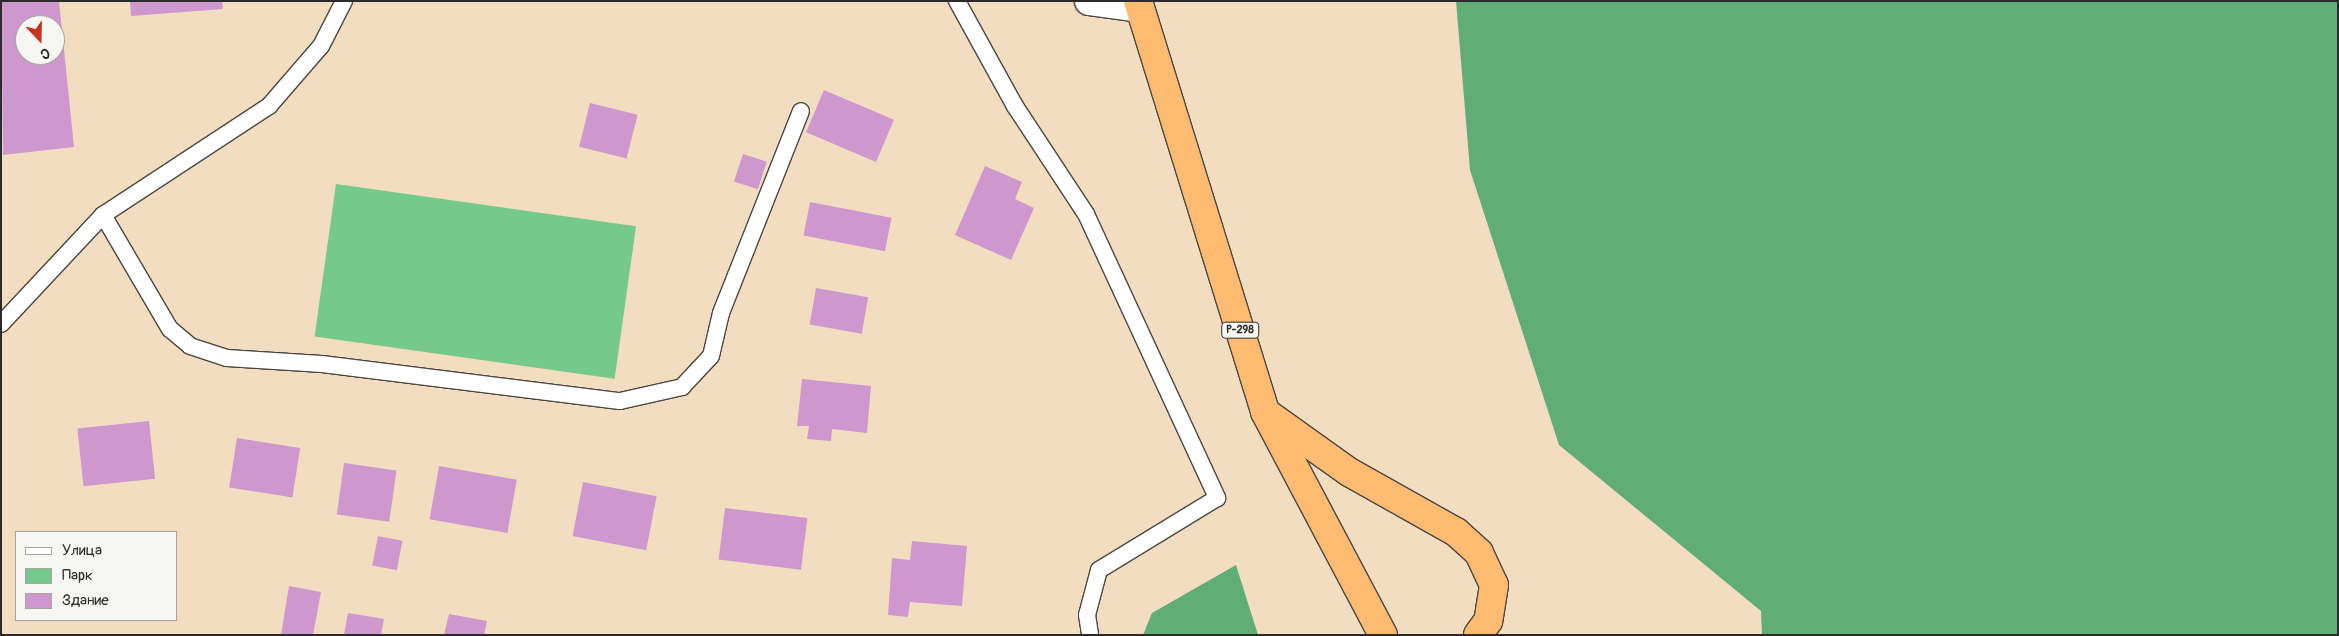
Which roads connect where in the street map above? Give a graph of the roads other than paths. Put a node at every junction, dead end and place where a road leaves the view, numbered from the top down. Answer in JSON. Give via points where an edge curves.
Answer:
{"nodes":[{"id":1,"x":344,"y":1,"type":"edge"},
{"id":2,"x":957,"y":1,"type":"edge"},
{"id":3,"x":1089,"y":1,"type":"edge"},
{"id":4,"x":1139,"y":4,"type":"edge"},
{"id":5,"x":801,"y":111,"type":"dead end"},
{"id":6,"x":103,"y":215,"type":"junction"},
{"id":7,"x":1,"y":324,"type":"edge"},
{"id":8,"x":1265,"y":412,"type":"junction"},
{"id":9,"x":1090,"y":635,"type":"edge"},
{"id":10,"x":1383,"y":635,"type":"edge"},
{"id":11,"x":1478,"y":635,"type":"edge"}],
"edges":[{"from":1,"to":6,"type":"lane","via":[[321,46],[269,106]]},
{"from":2,"to":9,"type":"lane","via":[[1015,106],[1086,214],[1217,498],[1099,570],[1087,615]]},
{"from":3,"to":4,"type":"street"},
{"from":4,"to":8,"type":"highway","number":"Р-298"},
{"from":5,"to":6,"type":"lane","via":[[721,313],[711,356],[682,387],[620,401],[322,364],[227,358],[190,346],[170,329]]},
{"from":6,"to":7,"type":"lane"},
{"from":8,"to":10,"type":"highway","number":"Р-298"},
{"from":8,"to":11,"type":"highway","via":[[1349,472],[1456,532],[1479,553],[1494,585],[1488,621]]}]}
